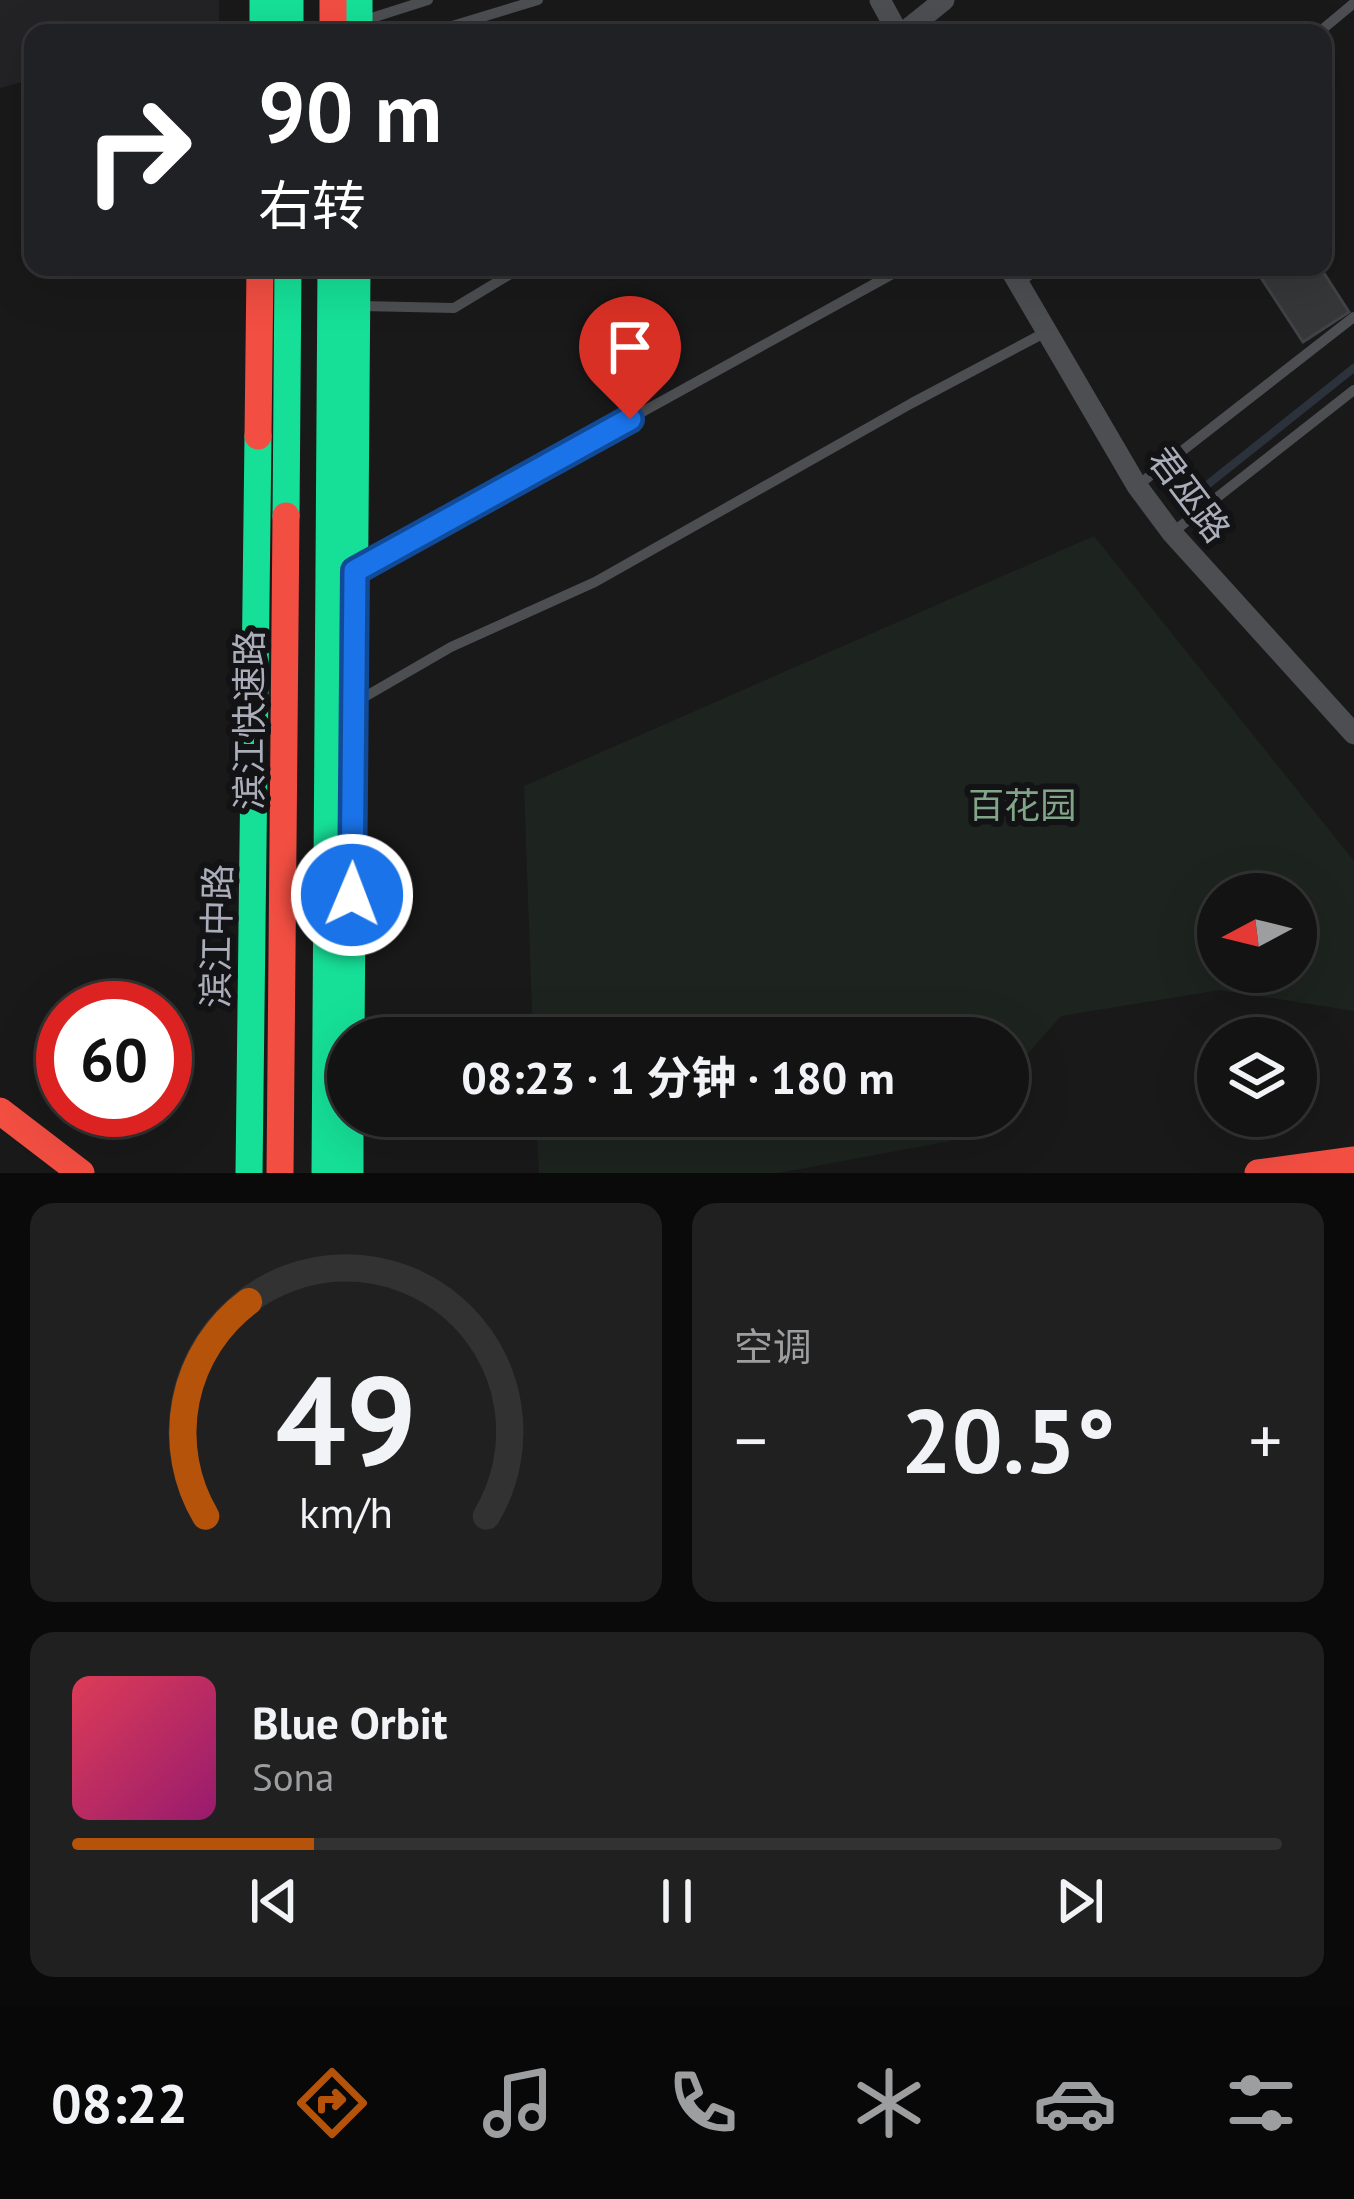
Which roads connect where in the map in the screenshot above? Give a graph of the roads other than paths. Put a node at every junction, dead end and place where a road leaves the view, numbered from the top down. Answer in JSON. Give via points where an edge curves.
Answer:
{"nodes":[{"id":1,"x":333,"y":0,"type":"edge"},
{"id":2,"x":428,"y":0,"type":"edge"},
{"id":3,"x":538,"y":0,"type":"edge"},
{"id":4,"x":944,"y":0,"type":"edge"},
{"id":5,"x":1354,"y":3,"type":"edge"},
{"id":6,"x":352,"y":22,"type":"edge"},
{"id":7,"x":459,"y":24,"type":"edge"},
{"id":8,"x":912,"y":24,"type":"edge"},
{"id":9,"x":1329,"y":24,"type":"edge"},
{"id":10,"x":260,"y":276,"type":"edge"},
{"id":11,"x":288,"y":276,"type":"edge"},
{"id":12,"x":331,"y":276,"type":"edge"},
{"id":13,"x":357,"y":276,"type":"edge"},
{"id":14,"x":506,"y":276,"type":"edge"},
{"id":15,"x":889,"y":276,"type":"edge"},
{"id":16,"x":1014,"y":276,"type":"edge"},
{"id":17,"x":356,"y":306,"type":"junction"},
{"id":18,"x":1354,"y":317,"type":"edge"},
{"id":19,"x":1046,"y":332,"type":"junction"},
{"id":20,"x":1354,"y":390,"type":"edge"},
{"id":21,"x":1137,"y":486,"type":"junction"},
{"id":22,"x":1172,"y":532,"type":"junction"},
{"id":23,"x":355,"y":571,"type":"junction"},
{"id":24,"x":353,"y":704,"type":"junction"},
{"id":25,"x":1354,"y":734,"type":"edge"},
{"id":26,"x":351,"y":1017,"type":"edge"},
{"id":27,"x":0,"y":1112,"type":"edge"},
{"id":28,"x":350,"y":1137,"type":"edge"},
{"id":29,"x":1354,"y":1160,"type":"edge"},
{"id":30,"x":81,"y":1173,"type":"edge"},
{"id":31,"x":249,"y":1173,"type":"edge"},
{"id":32,"x":280,"y":1173,"type":"edge"},
{"id":33,"x":325,"y":1173,"type":"edge"},
{"id":34,"x":350,"y":1173,"type":"edge"},
{"id":35,"x":1258,"y":1173,"type":"edge"}],
"edges":[{"from":1,"to":6,"type":"main road"},
{"from":2,"to":6,"type":"lane"},
{"from":3,"to":7,"type":"lane"},
{"from":4,"to":8,"type":"street"},
{"from":5,"to":9,"type":"lane"},
{"from":10,"to":31,"type":"main road","name":"滨江中路"},
{"from":11,"to":32,"type":"main road","name":"滨江快速路"},
{"from":12,"to":33,"type":"main road"},
{"from":13,"to":17,"type":"main road"},
{"from":14,"to":17,"type":"lane","via":[[454,308]]},
{"from":15,"to":23,"type":"lane"},
{"from":16,"to":19,"type":"street","name":"君巫路"},
{"from":17,"to":23,"type":"main road"},
{"from":18,"to":21,"type":"lane"},
{"from":19,"to":21,"type":"street","name":"君巫路"},
{"from":19,"to":24,"type":"lane","via":[[595,582],[451,646]]},
{"from":20,"to":22,"type":"lane"},
{"from":21,"to":22,"type":"street","name":"君巫路"},
{"from":22,"to":25,"type":"street","name":"君巫路"},
{"from":23,"to":24,"type":"main road"},
{"from":24,"to":26,"type":"main road"},
{"from":27,"to":30,"type":"main road"},
{"from":28,"to":34,"type":"main road"},
{"from":29,"to":35,"type":"main road"}]}
